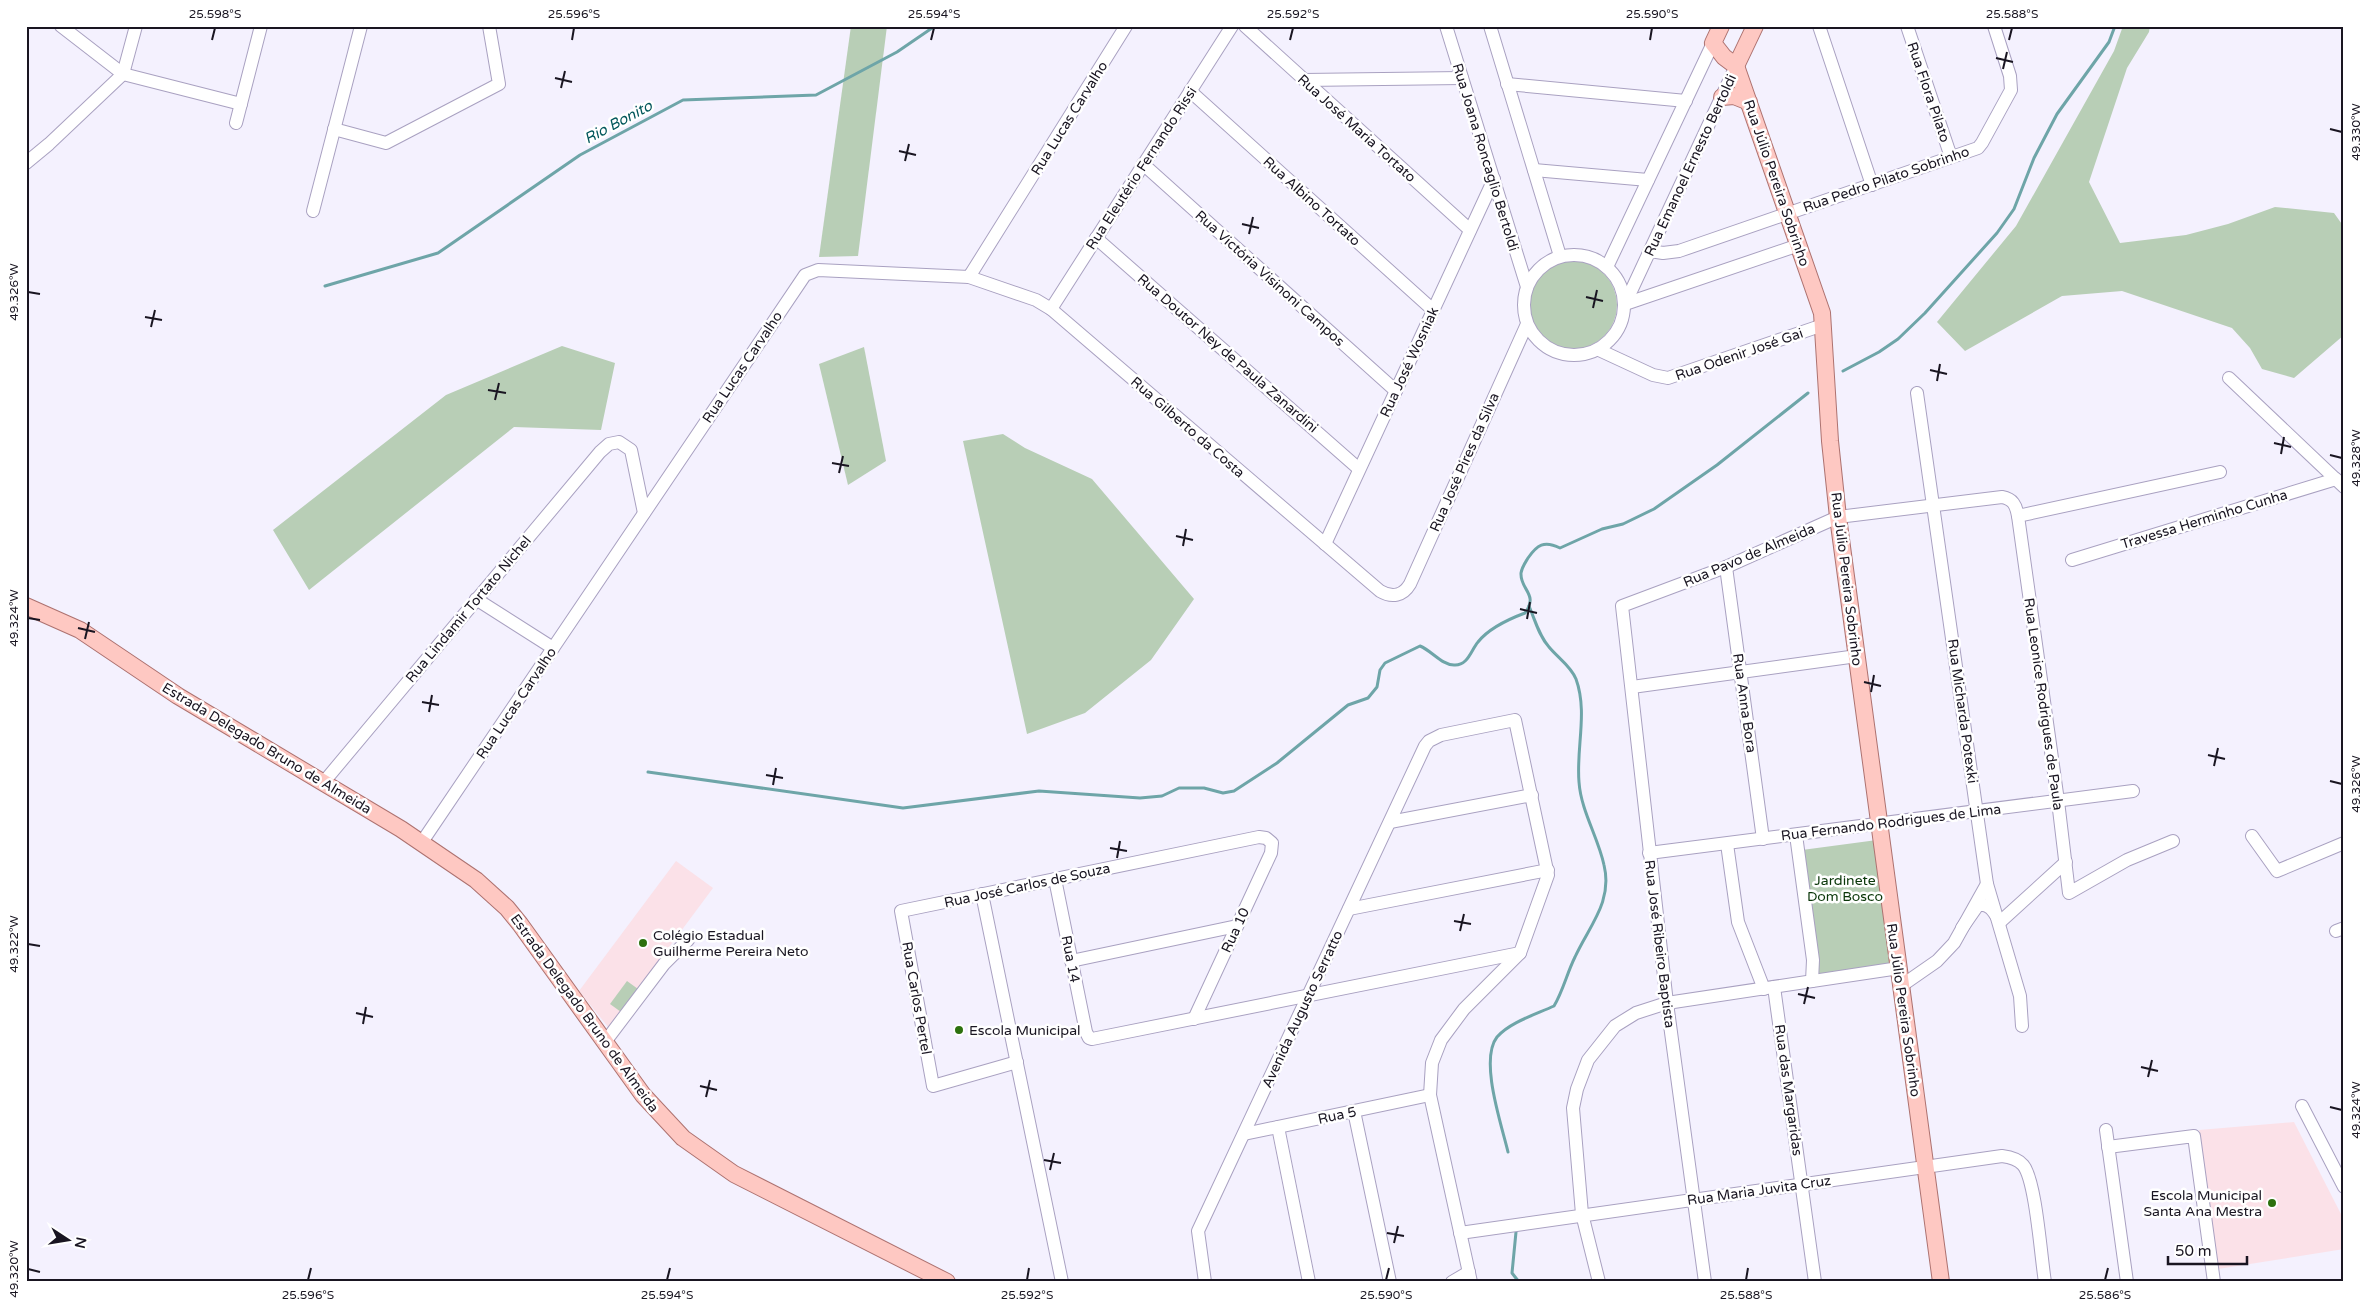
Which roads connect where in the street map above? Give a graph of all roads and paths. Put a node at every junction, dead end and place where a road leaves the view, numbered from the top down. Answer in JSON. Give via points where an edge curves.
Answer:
{"nodes":[{"id":1,"x":61,"y":26,"type":"edge"},
{"id":2,"x":136,"y":26,"type":"edge"},
{"id":3,"x":261,"y":26,"type":"edge"},
{"id":4,"x":360,"y":26,"type":"edge"},
{"id":5,"x":489,"y":26,"type":"edge"},
{"id":6,"x":1126,"y":26,"type":"edge"},
{"id":7,"x":1232,"y":26,"type":"edge"},
{"id":8,"x":1245,"y":26,"type":"edge"},
{"id":9,"x":1446,"y":26,"type":"edge"},
{"id":10,"x":1490,"y":26,"type":"edge"},
{"id":11,"x":1721,"y":26,"type":"edge"},
{"id":12,"x":1818,"y":26,"type":"edge"},
{"id":13,"x":1907,"y":26,"type":"edge"},
{"id":14,"x":1994,"y":26,"type":"edge"},
{"id":15,"x":1752,"y":28,"type":"edge"},
{"id":16,"x":1713,"y":43,"type":"junction"},
{"id":17,"x":1736,"y":66,"type":"junction"},
{"id":18,"x":123,"y":74,"type":"junction"},
{"id":19,"x":1462,"y":78,"type":"junction"},
{"id":20,"x":1304,"y":80,"type":"junction"},
{"id":21,"x":1507,"y":84,"type":"junction"},
{"id":22,"x":1190,"y":91,"type":"junction"},
{"id":23,"x":1722,"y":97,"type":"junction"},
{"id":24,"x":1686,"y":101,"type":"junction"},
{"id":25,"x":1749,"y":102,"type":"junction"},
{"id":26,"x":241,"y":104,"type":"junction"},
{"id":27,"x":236,"y":123,"type":"dead end"},
{"id":28,"x":334,"y":130,"type":"junction"},
{"id":29,"x":1951,"y":157,"type":"junction"},
{"id":30,"x":26,"y":163,"type":"edge"},
{"id":31,"x":1143,"y":164,"type":"junction"},
{"id":32,"x":1534,"y":170,"type":"junction"},
{"id":33,"x":1494,"y":179,"type":"junction"},
{"id":34,"x":1648,"y":180,"type":"junction"},
{"id":35,"x":1872,"y":184,"type":"junction"},
{"id":36,"x":313,"y":211,"type":"dead end"},
{"id":37,"x":1788,"y":214,"type":"junction"},
{"id":38,"x":1470,"y":230,"type":"junction"},
{"id":39,"x":1096,"y":238,"type":"junction"},
{"id":40,"x":1799,"y":245,"type":"junction"},
{"id":41,"x":1650,"y":251,"type":"junction"},
{"id":42,"x":1560,"y":256,"type":"junction"},
{"id":43,"x":1608,"y":267,"type":"junction"},
{"id":44,"x":969,"y":277,"type":"junction"},
{"id":45,"x":1527,"y":287,"type":"junction"},
{"id":46,"x":1625,"y":304,"type":"junction"},
{"id":47,"x":1051,"y":309,"type":"junction"},
{"id":48,"x":1433,"y":310,"type":"junction"},
{"id":49,"x":1527,"y":324,"type":"junction"},
{"id":50,"x":1824,"y":326,"type":"junction"},
{"id":51,"x":1599,"y":350,"type":"junction"},
{"id":52,"x":2230,"y":378,"type":"dead end"},
{"id":53,"x":1396,"y":391,"type":"junction"},
{"id":54,"x":1917,"y":393,"type":"dead end"},
{"id":55,"x":1360,"y":469,"type":"junction"},
{"id":56,"x":2220,"y":472,"type":"dead end"},
{"id":57,"x":2340,"y":483,"type":"edge"},
{"id":58,"x":1934,"y":505,"type":"junction"},
{"id":59,"x":644,"y":513,"type":"junction"},
{"id":60,"x":2018,"y":516,"type":"junction"},
{"id":61,"x":1838,"y":517,"type":"junction"},
{"id":62,"x":1325,"y":544,"type":"junction"},
{"id":63,"x":2072,"y":560,"type":"dead end"},
{"id":64,"x":1726,"y":567,"type":"junction"},
{"id":65,"x":1396,"y":595,"type":"joint"},
{"id":66,"x":476,"y":599,"type":"junction"},
{"id":67,"x":26,"y":606,"type":"edge"},
{"id":68,"x":1622,"y":606,"type":"joint"},
{"id":69,"x":553,"y":648,"type":"junction"},
{"id":70,"x":1857,"y":656,"type":"junction"},
{"id":71,"x":1740,"y":673,"type":"junction"},
{"id":72,"x":1632,"y":687,"type":"junction"},
{"id":73,"x":323,"y":783,"type":"junction"},
{"id":74,"x":2133,"y":791,"type":"dead end"},
{"id":75,"x":1532,"y":795,"type":"junction"},
{"id":76,"x":2058,"y":801,"type":"junction"},
{"id":77,"x":1977,"y":811,"type":"junction"},
{"id":78,"x":1390,"y":822,"type":"junction"},
{"id":79,"x":1879,"y":824,"type":"junction"},
{"id":80,"x":1796,"y":835,"type":"junction"},
{"id":81,"x":2252,"y":836,"type":"dead end"},
{"id":82,"x":1763,"y":839,"type":"junction"},
{"id":83,"x":1270,"y":840,"type":"joint"},
{"id":84,"x":2173,"y":841,"type":"dead end"},
{"id":85,"x":422,"y":842,"type":"junction"},
{"id":86,"x":2344,"y":843,"type":"edge"},
{"id":87,"x":1726,"y":844,"type":"junction"},
{"id":88,"x":1649,"y":853,"type":"junction"},
{"id":89,"x":2066,"y":862,"type":"junction"},
{"id":90,"x":1548,"y":870,"type":"junction"},
{"id":91,"x":1055,"y":879,"type":"junction"},
{"id":92,"x":1987,"y":884,"type":"junction"},
{"id":93,"x":982,"y":894,"type":"junction"},
{"id":94,"x":1349,"y":909,"type":"junction"},
{"id":95,"x":901,"y":911,"type":"joint"},
{"id":96,"x":2000,"y":922,"type":"junction"},
{"id":97,"x":1237,"y":926,"type":"junction"},
{"id":98,"x":1962,"y":928,"type":"junction"},
{"id":99,"x":688,"y":940,"type":"dead end"},
{"id":100,"x":1520,"y":953,"type":"junction"},
{"id":101,"x":1072,"y":961,"type":"junction"},
{"id":102,"x":1899,"y":968,"type":"junction"},
{"id":103,"x":1812,"y":981,"type":"junction"},
{"id":104,"x":1901,"y":986,"type":"junction"},
{"id":105,"x":1769,"y":988,"type":"junction"},
{"id":106,"x":1309,"y":995,"type":"junction"},
{"id":107,"x":1667,"y":1002,"type":"junction"},
{"id":108,"x":1194,"y":1019,"type":"junction"},
{"id":109,"x":2022,"y":1026,"type":"dead end"},
{"id":110,"x":605,"y":1042,"type":"junction"},
{"id":111,"x":1017,"y":1062,"type":"junction"},
{"id":112,"x":1430,"y":1095,"type":"junction"},
{"id":113,"x":2302,"y":1106,"type":"dead end"},
{"id":114,"x":1354,"y":1111,"type":"junction"},
{"id":115,"x":1278,"y":1127,"type":"junction"},
{"id":116,"x":2106,"y":1130,"type":"dead end"},
{"id":117,"x":1244,"y":1134,"type":"junction"},
{"id":118,"x":2108,"y":1147,"type":"junction"},
{"id":119,"x":1926,"y":1166,"type":"junction"},
{"id":120,"x":1803,"y":1184,"type":"junction"},
{"id":121,"x":2344,"y":1187,"type":"edge"},
{"id":122,"x":1694,"y":1198,"type":"junction"},
{"id":123,"x":1582,"y":1214,"type":"junction"},
{"id":124,"x":1460,"y":1233,"type":"junction"},
{"id":125,"x":1470,"y":1277,"type":"edge"},
{"id":126,"x":947,"y":1282,"type":"edge"},
{"id":127,"x":1062,"y":1282,"type":"edge"},
{"id":128,"x":1205,"y":1282,"type":"edge"},
{"id":129,"x":1309,"y":1282,"type":"edge"},
{"id":130,"x":1390,"y":1282,"type":"edge"},
{"id":131,"x":1452,"y":1282,"type":"edge"},
{"id":132,"x":1599,"y":1282,"type":"edge"},
{"id":133,"x":1705,"y":1282,"type":"edge"},
{"id":134,"x":1815,"y":1282,"type":"edge"},
{"id":135,"x":1941,"y":1282,"type":"edge"},
{"id":136,"x":2045,"y":1282,"type":"edge"},
{"id":137,"x":2127,"y":1282,"type":"edge"},
{"id":138,"x":2214,"y":1282,"type":"edge"}],
"edges":[{"from":1,"to":18,"type":"street"},
{"from":2,"to":18,"type":"street"},
{"from":3,"to":26,"type":"street"},
{"from":4,"to":28,"type":"street"},
{"from":5,"to":28,"type":"street","via":[[499,84],[386,143]]},
{"from":6,"to":44,"type":"street","name":"Rua Lucas Carvalho"},
{"from":7,"to":22,"type":"street","name":"Rua Eleutério Fernando Rissi"},
{"from":8,"to":20,"type":"street","name":"Rua José Maria Tortato"},
{"from":9,"to":19,"type":"street","name":"Rua Joana Roncaglio Bertoldi"},
{"from":10,"to":21,"type":"street"},
{"from":11,"to":16,"type":"main road"},
{"from":12,"to":35,"type":"street"},
{"from":13,"to":29,"type":"street","name":"Rua Flora Pilato"},
{"from":14,"to":29,"type":"street","name":"Rua Pedro Pilato Sobrinho","via":[[2010,76],[2011,90],[1980,146]]},
{"from":15,"to":17,"type":"main road","name":"Rua Emanoel Ernesto Bertoldi"},
{"from":16,"to":17,"type":"main road"},
{"from":16,"to":24,"type":"street"},
{"from":17,"to":23,"type":"street","name":"Rua Emanoel Ernesto Bertoldi"},
{"from":17,"to":25,"type":"main road","name":"Rua Júlio Pereira Sobrinho"},
{"from":18,"to":26,"type":"street"},
{"from":18,"to":30,"type":"street"},
{"from":19,"to":20,"type":"street"},
{"from":19,"to":33,"type":"street","name":"Rua Joana Roncaglio Bertoldi"},
{"from":20,"to":38,"type":"street","name":"Rua José Maria Tortato"},
{"from":21,"to":24,"type":"street"},
{"from":21,"to":32,"type":"street"},
{"from":22,"to":31,"type":"street","name":"Rua Eleutério Fernando Rissi"},
{"from":22,"to":48,"type":"street","name":"Rua Albino Tortato"},
{"from":23,"to":25,"type":"main road","via":[[1734,96]]},
{"from":23,"to":41,"type":"street","name":"Rua Emanoel Ernesto Bertoldi"},
{"from":24,"to":34,"type":"street"},
{"from":25,"to":37,"type":"main road","name":"Rua Júlio Pereira Sobrinho"},
{"from":26,"to":27,"type":"street"},
{"from":28,"to":36,"type":"street"},
{"from":29,"to":35,"type":"street","name":"Rua Pedro Pilato Sobrinho"},
{"from":31,"to":39,"type":"street","name":"Rua Eleutério Fernando Rissi"},
{"from":31,"to":53,"type":"street","name":"Rua Victória Visinoni Campos"},
{"from":32,"to":34,"type":"street"},
{"from":32,"to":42,"type":"street"},
{"from":33,"to":38,"type":"street","name":"Rua José Wosniak"},
{"from":33,"to":45,"type":"street","name":"Rua Joana Roncaglio Bertoldi"},
{"from":34,"to":43,"type":"street"},
{"from":35,"to":37,"type":"street","name":"Rua Pedro Pilato Sobrinho"},
{"from":37,"to":40,"type":"main road","name":"Rua Júlio Pereira Sobrinho"},
{"from":37,"to":41,"type":"street","name":"Rua Pedro Pilato Sobrinho","via":[[1679,251]]},
{"from":38,"to":48,"type":"street","name":"Rua José Wosniak"},
{"from":39,"to":47,"type":"street","name":"Rua Eleutério Fernando Rissi"},
{"from":39,"to":55,"type":"street","name":"Rua Doutor Ney de Paula Zanardini"},
{"from":40,"to":46,"type":"street"},
{"from":40,"to":50,"type":"main road","name":"Rua Júlio Pereira Sobrinho"},
{"from":41,"to":46,"type":"street","name":"Rua Emanoel Ernesto Bertoldi"},
{"from":42,"to":43,"type":"street","via":[[1577,254]]},
{"from":42,"to":45,"type":"street","via":[[1534,274]]},
{"from":43,"to":46,"type":"street","via":[[1617,278]]},
{"from":44,"to":47,"type":"street","name":"Rua Gilberto da Costa","via":[[1036,300]]},
{"from":44,"to":59,"type":"street","name":"Rua Lucas Carvalho","via":[[818,270],[805,275]]},
{"from":45,"to":49,"type":"street","via":[[1524,299]]},
{"from":46,"to":51,"type":"street","via":[[1618,330]]},
{"from":47,"to":62,"type":"street","name":"Rua Gilberto da Costa"},
{"from":48,"to":53,"type":"street","name":"Rua José Wosniak"},
{"from":49,"to":51,"type":"street","via":[[1544,347],[1557,353],[1586,355]]},
{"from":49,"to":65,"type":"street","name":"Rua José Pires da Silva","via":[[1410,584]]},
{"from":50,"to":51,"type":"street","name":"Rua Odenir José Gai","via":[[1668,378],[1653,375]]},
{"from":50,"to":61,"type":"main road","name":"Rua Júlio Pereira Sobrinho"},
{"from":52,"to":57,"type":"street"},
{"from":53,"to":55,"type":"street","name":"Rua José Wosniak"},
{"from":54,"to":58,"type":"street","name":"Rua Micharda Potexki"},
{"from":55,"to":62,"type":"street","name":"Rua José Wosniak"},
{"from":56,"to":60,"type":"street"},
{"from":57,"to":63,"type":"street","name":"Travessa Herminho Cunha"},
{"from":58,"to":60,"type":"street","name":"Rua Pavo de Almeida","via":[[2002,497],[2009,498]]},
{"from":58,"to":61,"type":"street","name":"Rua Pavo de Almeida"},
{"from":58,"to":77,"type":"street","name":"Rua Micharda Potexki"},
{"from":59,"to":66,"type":"street","name":"Rua Lindamir Tortato Nichel","via":[[634,456],[628,446],[619,442],[609,444]]},
{"from":59,"to":69,"type":"street","name":"Rua Lucas Carvalho"},
{"from":60,"to":76,"type":"street","name":"Rua Leonice Rodrigues de Paula"},
{"from":61,"to":64,"type":"street","name":"Rua Pavo de Almeida"},
{"from":61,"to":70,"type":"main road","name":"Rua Júlio Pereira Sobrinho"},
{"from":62,"to":65,"type":"street","name":"Rua Gilberto da Costa","via":[[1380,591]]},
{"from":64,"to":68,"type":"street","name":"Rua Pavo de Almeida"},
{"from":64,"to":71,"type":"street","name":"Rua Anna Bora"},
{"from":66,"to":69,"type":"street"},
{"from":66,"to":73,"type":"street","name":"Rua Lindamir Tortato Nichel"},
{"from":67,"to":73,"type":"main road","name":"Estrada Delegado Bruno de Almeida","via":[[80,630],[178,696]]},
{"from":68,"to":72,"type":"street","name":"Rua José Ribeiro Baptista"},
{"from":69,"to":85,"type":"street","name":"Rua Lucas Carvalho"},
{"from":70,"to":71,"type":"street"},
{"from":70,"to":79,"type":"main road","name":"Rua Júlio Pereira Sobrinho"},
{"from":71,"to":72,"type":"street"},
{"from":71,"to":82,"type":"street","name":"Rua Anna Bora"},
{"from":72,"to":88,"type":"street","name":"Rua José Ribeiro Baptista"},
{"from":73,"to":85,"type":"main road","name":"Estrada Delegado Bruno de Almeida"},
{"from":74,"to":76,"type":"street","name":"Rua Fernando Rodrigues de Lima"},
{"from":75,"to":78,"type":"street"},
{"from":75,"to":78,"type":"street","name":"Avenida Augusto Serratto","via":[[1515,720],[1441,735],[1429,741]]},
{"from":75,"to":90,"type":"street"},
{"from":76,"to":77,"type":"street","name":"Rua Fernando Rodrigues de Lima"},
{"from":76,"to":89,"type":"street","name":"Rua Leonice Rodrigues de Paula"},
{"from":77,"to":79,"type":"street","name":"Rua Fernando Rodrigues de Lima"},
{"from":77,"to":92,"type":"street","name":"Rua Micharda Potexki"},
{"from":78,"to":94,"type":"street","name":"Avenida Augusto Serratto"},
{"from":79,"to":80,"type":"street","name":"Rua Fernando Rodrigues de Lima"},
{"from":79,"to":102,"type":"main road","name":"Rua Júlio Pereira Sobrinho"},
{"from":80,"to":82,"type":"street","name":"Rua Fernando Rodrigues de Lima"},
{"from":80,"to":103,"type":"street","via":[[1813,960]]},
{"from":81,"to":86,"type":"street","via":[[2277,871]]},
{"from":82,"to":87,"type":"street","name":"Rua Fernando Rodrigues de Lima"},
{"from":83,"to":91,"type":"street","name":"Rua José Carlos de Souza","via":[[1259,837]]},
{"from":83,"to":97,"type":"street","name":"Rua 10","via":[[1272,853]]},
{"from":84,"to":89,"type":"street","name":"Rua Leonice Rodrigues de Paula","via":[[2127,860],[2069,893]]},
{"from":85,"to":110,"type":"main road","name":"Estrada Delegado Bruno de Almeida","via":[[476,880],[507,908]]},
{"from":87,"to":88,"type":"street","name":"Rua Fernando Rodrigues de Lima"},
{"from":87,"to":105,"type":"street","name":"Rua das Margaridas","via":[[1738,922]]},
{"from":88,"to":107,"type":"street","name":"Rua José Ribeiro Baptista"},
{"from":89,"to":96,"type":"street"},
{"from":90,"to":94,"type":"street"},
{"from":90,"to":100,"type":"street"},
{"from":91,"to":93,"type":"street","name":"Rua José Carlos de Souza"},
{"from":91,"to":101,"type":"street","name":"Rua 14"},
{"from":92,"to":96,"type":"street","name":"Rua Micharda Potexki"},
{"from":92,"to":98,"type":"street"},
{"from":93,"to":95,"type":"street","name":"Rua José Carlos de Souza"},
{"from":93,"to":111,"type":"street"},
{"from":94,"to":106,"type":"street","name":"Avenida Augusto Serratto"},
{"from":95,"to":111,"type":"street","name":"Rua Carlos Pertel","via":[[933,1086]]},
{"from":96,"to":98,"type":"street","via":[[1984,904],[1978,905]]},
{"from":96,"to":109,"type":"street","name":"Rua Micharda Potexki","via":[[2020,996]]},
{"from":97,"to":101,"type":"street"},
{"from":97,"to":108,"type":"street","name":"Rua 10"},
{"from":98,"to":104,"type":"street","via":[[1954,943],[1941,956]]},
{"from":99,"to":110,"type":"street","via":[[664,964]]},
{"from":100,"to":106,"type":"street"},
{"from":100,"to":112,"type":"street","via":[[1446,1031],[1432,1063]]},
{"from":101,"to":108,"type":"street","name":"Rua 14","via":[[1089,1038],[1096,1040]]},
{"from":102,"to":103,"type":"street"},
{"from":102,"to":104,"type":"main road","name":"Rua Júlio Pereira Sobrinho"},
{"from":103,"to":105,"type":"street"},
{"from":104,"to":119,"type":"main road","name":"Rua Júlio Pereira Sobrinho"},
{"from":105,"to":107,"type":"street"},
{"from":105,"to":120,"type":"street","name":"Rua das Margaridas"},
{"from":106,"to":108,"type":"street"},
{"from":106,"to":117,"type":"street","name":"Avenida Augusto Serratto"},
{"from":107,"to":122,"type":"street","name":"Rua José Ribeiro Baptista"},
{"from":107,"to":123,"type":"street","via":[[1636,1013],[1615,1026],[1597,1046],[1581,1074],[1573,1108]]},
{"from":110,"to":126,"type":"main road","name":"Estrada Delegado Bruno de Almeida","via":[[654,1110],[709,1158],[734,1174]]},
{"from":111,"to":127,"type":"street"},
{"from":112,"to":114,"type":"street","name":"Rua 5"},
{"from":112,"to":124,"type":"street"},
{"from":113,"to":121,"type":"street"},
{"from":114,"to":115,"type":"street","name":"Rua 5"},
{"from":114,"to":130,"type":"street"},
{"from":115,"to":117,"type":"street","name":"Rua 5"},
{"from":115,"to":129,"type":"street"},
{"from":116,"to":118,"type":"street"},
{"from":117,"to":128,"type":"street","name":"Avenida Augusto Serratto","via":[[1198,1232]]},
{"from":118,"to":137,"type":"street"},
{"from":118,"to":138,"type":"street","via":[[2194,1136]]},
{"from":119,"to":120,"type":"street","name":"Rua Maria Juvita Cruz"},
{"from":119,"to":135,"type":"main road","name":"Rua Júlio Pereira Sobrinho"},
{"from":119,"to":136,"type":"street","name":"Rua Maria Juvita Cruz","via":[[1994,1156],[2009,1157],[2023,1164],[2033,1197]]},
{"from":120,"to":122,"type":"street","name":"Rua Maria Juvita Cruz"},
{"from":120,"to":134,"type":"street","name":"Rua das Margaridas"},
{"from":122,"to":123,"type":"street","name":"Rua Maria Juvita Cruz"},
{"from":122,"to":133,"type":"street","name":"Rua José Ribeiro Baptista"},
{"from":123,"to":124,"type":"street","name":"Rua Maria Juvita Cruz"},
{"from":123,"to":132,"type":"street"},
{"from":124,"to":125,"type":"street"},
{"from":125,"to":131,"type":"street"}]}
